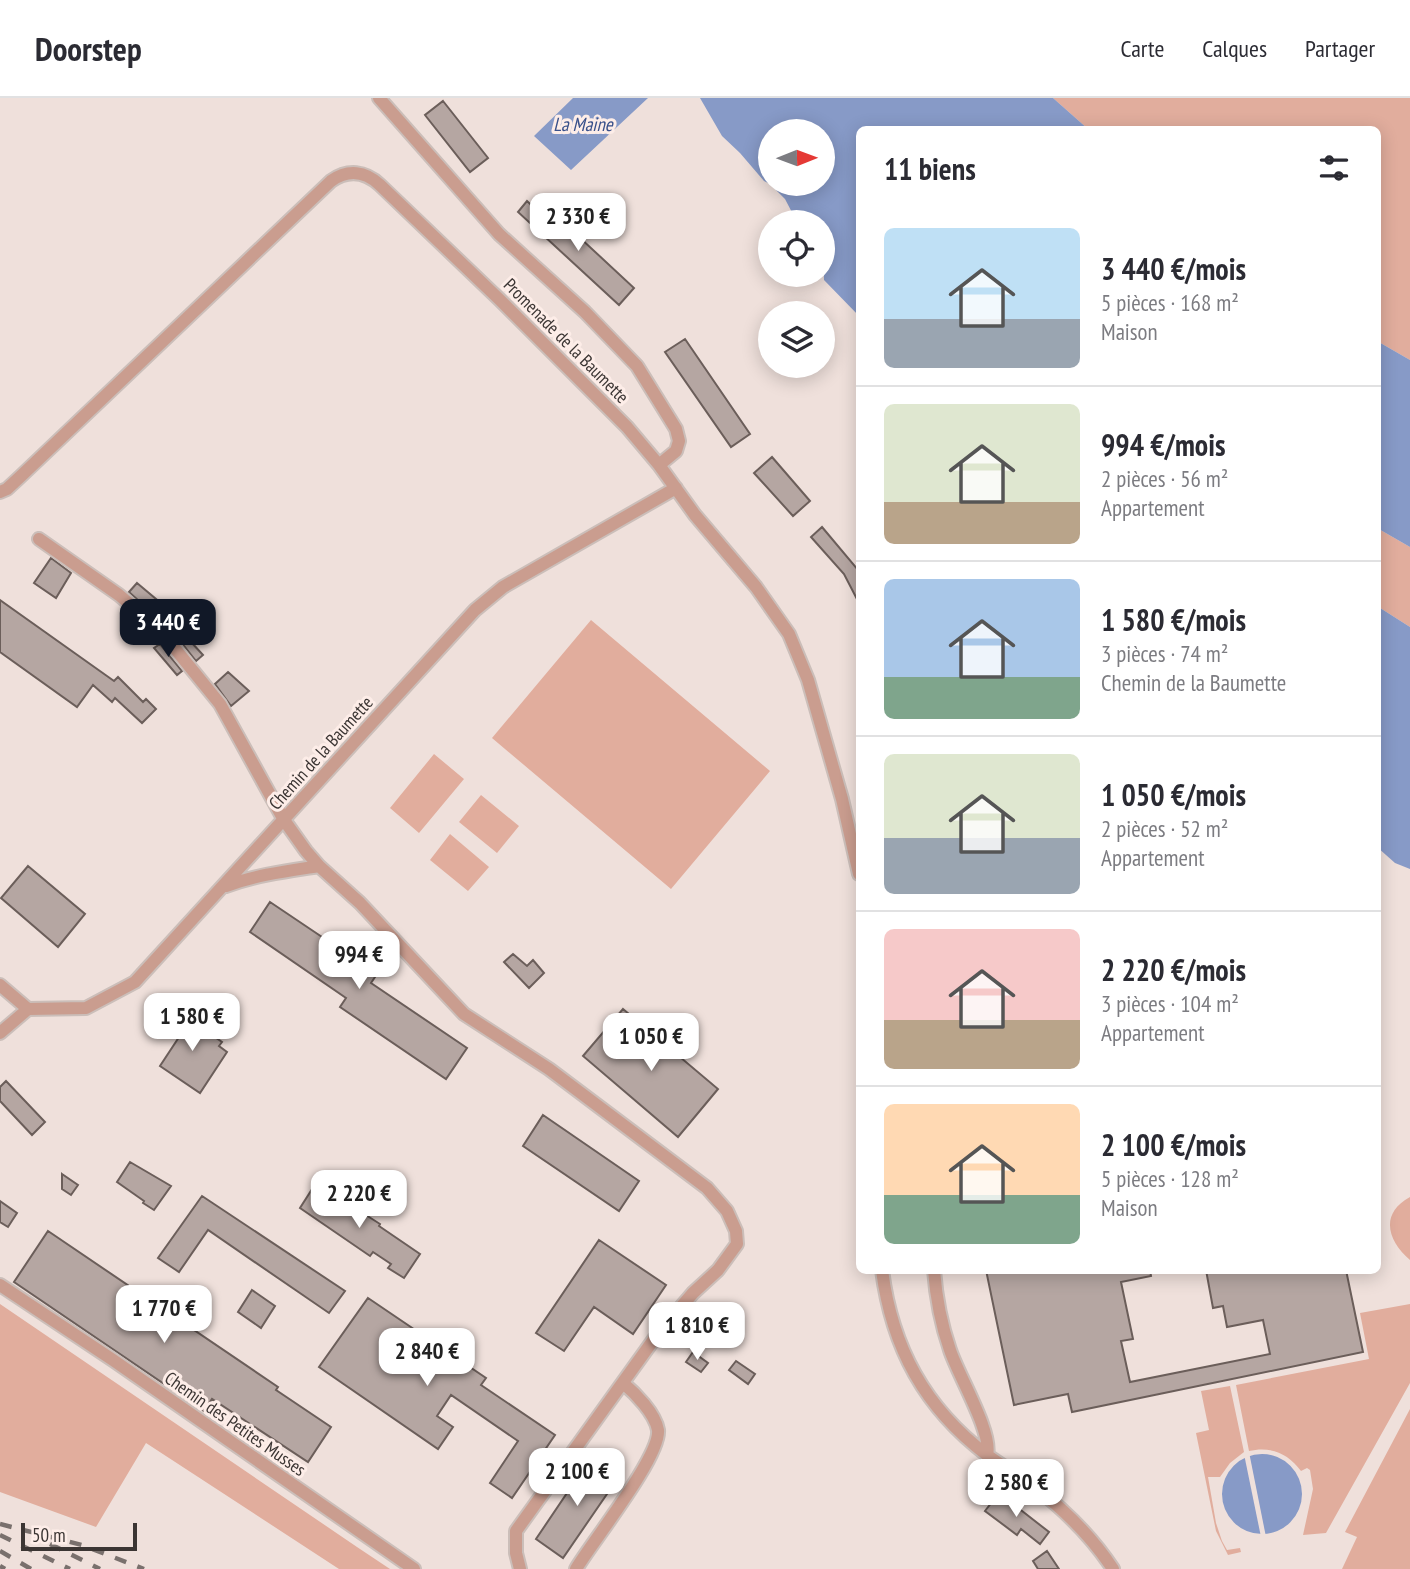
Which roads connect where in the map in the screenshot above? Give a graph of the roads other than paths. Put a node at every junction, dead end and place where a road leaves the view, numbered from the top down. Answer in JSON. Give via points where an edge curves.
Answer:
{"nodes":[{"id":1,"x":379,"y":98,"type":"edge"},
{"id":2,"x":659,"y":465,"type":"junction"},
{"id":3,"x":677,"y":488,"type":"junction"},
{"id":4,"x":4,"y":490,"type":"edge"},
{"id":5,"x":38,"y":538,"type":"dead end"},
{"id":6,"x":284,"y":820,"type":"junction"},
{"id":7,"x":856,"y":862,"type":"edge"},
{"id":8,"x":319,"y":866,"type":"junction"},
{"id":9,"x":222,"y":887,"type":"junction"},
{"id":10,"x":0,"y":985,"type":"edge"},
{"id":11,"x":28,"y":1009,"type":"junction"},
{"id":12,"x":0,"y":1032,"type":"edge"},
{"id":13,"x":883,"y":1274,"type":"edge"},
{"id":14,"x":934,"y":1274,"type":"edge"},
{"id":15,"x":0,"y":1285,"type":"edge"},
{"id":16,"x":623,"y":1382,"type":"junction"},
{"id":17,"x":978,"y":1412,"type":"junction"},
{"id":18,"x":962,"y":1434,"type":"junction"},
{"id":19,"x":987,"y":1455,"type":"junction"},
{"id":20,"x":414,"y":1569,"type":"edge"},
{"id":21,"x":520,"y":1569,"type":"edge"},
{"id":22,"x":576,"y":1569,"type":"edge"},
{"id":23,"x":1114,"y":1569,"type":"edge"}],
"edges":[{"from":1,"to":2,"type":"street","via":[[499,234],[637,366],[678,435],[676,451]]},
{"from":2,"to":3,"type":"street","name":"Promenade de la Baumette"},
{"from":2,"to":4,"type":"street","name":"Promenade de la Baumette","via":[[598,397],[380,184],[366,174],[350,172],[331,181]]},
{"from":3,"to":6,"type":"street","name":"Chemin de la Baumette","via":[[503,587],[475,610]]},
{"from":3,"to":7,"type":"street","name":"Promenade de la Baumette","via":[[789,634],[825,734]]},
{"from":5,"to":6,"type":"street","via":[[159,629],[220,704]]},
{"from":6,"to":8,"type":"street"},
{"from":6,"to":9,"type":"street","name":"Chemin de la Baumette"},
{"from":8,"to":9,"type":"street"},
{"from":8,"to":16,"type":"street","via":[[464,1014],[550,1069],[706,1188],[727,1211],[737,1244],[657,1335]]},
{"from":9,"to":11,"type":"street","name":"Chemin de la Baumette","via":[[135,982],[86,1008]]},
{"from":10,"to":11,"type":"street"},
{"from":11,"to":12,"type":"street"},
{"from":13,"to":18,"type":"street","via":[[898,1338],[916,1376],[936,1408]]},
{"from":14,"to":17,"type":"street","via":[[949,1348]]},
{"from":15,"to":20,"type":"street","name":"Chemin des Petites Musses"},
{"from":16,"to":21,"type":"street","via":[[516,1531]]},
{"from":16,"to":22,"type":"street","via":[[640,1398],[658,1428],[657,1442]]},
{"from":17,"to":18,"type":"street","via":[[973,1425]]},
{"from":17,"to":19,"type":"street","via":[[989,1446]]},
{"from":18,"to":19,"type":"street"},
{"from":19,"to":23,"type":"street","via":[[1071,1517]]}]}
